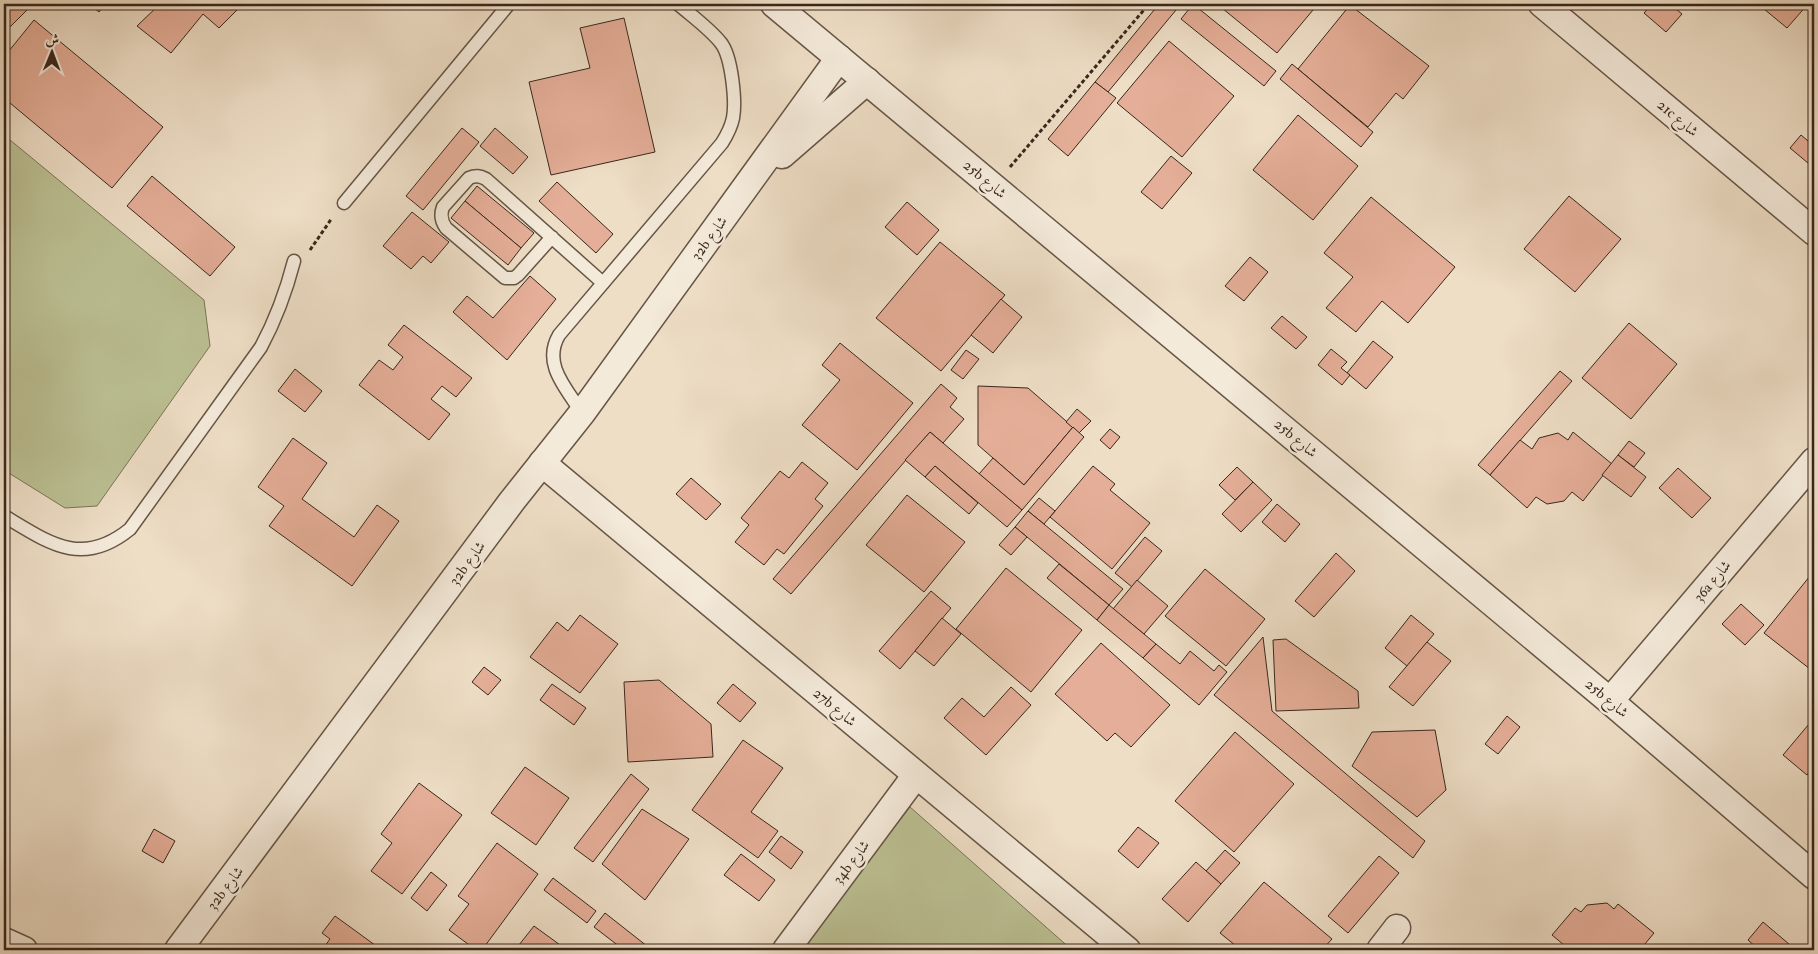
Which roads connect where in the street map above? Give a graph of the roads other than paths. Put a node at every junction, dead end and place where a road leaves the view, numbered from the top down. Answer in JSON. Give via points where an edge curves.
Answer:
{"nodes":[{"id":1,"x":509,"y":4,"type":"edge"},
{"id":2,"x":678,"y":4,"type":"edge"},
{"id":3,"x":774,"y":4,"type":"edge"},
{"id":4,"x":1542,"y":4,"type":"edge"},
{"id":5,"x":839,"y":58,"type":"junction"},
{"id":6,"x":867,"y":81,"type":"junction"},
{"id":7,"x":755,"y":175,"type":"junction"},
{"id":8,"x":344,"y":203,"type":"road end"},
{"id":9,"x":1814,"y":232,"type":"edge"},
{"id":10,"x":552,"y":237,"type":"junction"},
{"id":11,"x":294,"y":261,"type":"dead end"},
{"id":12,"x":603,"y":283,"type":"junction"},
{"id":13,"x":582,"y":413,"type":"junction"},
{"id":14,"x":1814,"y":461,"type":"edge"},
{"id":15,"x":542,"y":463,"type":"junction"},
{"id":16,"x":4,"y":516,"type":"edge"},
{"id":17,"x":1610,"y":701,"type":"junction"},
{"id":18,"x":916,"y":774,"type":"junction"},
{"id":19,"x":1814,"y":876,"type":"edge"},
{"id":20,"x":1397,"y":928,"type":"dead end"},
{"id":21,"x":4,"y":942,"type":"edge"},
{"id":22,"x":11,"y":950,"type":"edge"},
{"id":23,"x":24,"y":950,"type":"edge"},
{"id":24,"x":178,"y":950,"type":"edge"},
{"id":25,"x":786,"y":950,"type":"edge"},
{"id":26,"x":1127,"y":950,"type":"edge"},
{"id":27,"x":1380,"y":950,"type":"edge"}],
"edges":[{"from":1,"to":8,"type":"lane"},
{"from":2,"to":12,"type":"lane","via":[[721,42],[726,51],[730,61],[734,108],[731,126],[722,143]]},
{"from":3,"to":5,"type":"street","name":"25b شارع"},
{"from":4,"to":9,"type":"street","name":"21c شارع"},
{"from":5,"to":6,"type":"street","name":"25b شارع"},
{"from":5,"to":7,"type":"street","name":"32b شارع"},
{"from":6,"to":7,"type":"street","name":"32b شارع"},
{"from":6,"to":17,"type":"street","name":"25b شارع"},
{"from":7,"to":13,"type":"street","name":"32b شارع"},
{"from":10,"to":10,"type":"lane","via":[[486,179],[478,176],[470,178],[441,213],[446,228],[505,278],[518,275]]},
{"from":10,"to":12,"type":"lane"},
{"from":11,"to":16,"type":"lane","via":[[282,303],[261,347],[130,529],[105,545],[75,550],[46,541]]},
{"from":12,"to":13,"type":"lane","via":[[559,335],[552,353],[557,372]]},
{"from":13,"to":15,"type":"street","name":"32b شارع"},
{"from":14,"to":17,"type":"street","name":"36a شارع"},
{"from":15,"to":18,"type":"street","name":"27b شارع"},
{"from":15,"to":24,"type":"street","name":"32b شارع"},
{"from":17,"to":19,"type":"street","name":"25b شارع"},
{"from":18,"to":25,"type":"street","name":"34b شارع"},
{"from":18,"to":26,"type":"street","name":"27b شارع"},
{"from":20,"to":27,"type":"street"},
{"from":21,"to":22,"type":"street"},
{"from":21,"to":23,"type":"street"}]}
